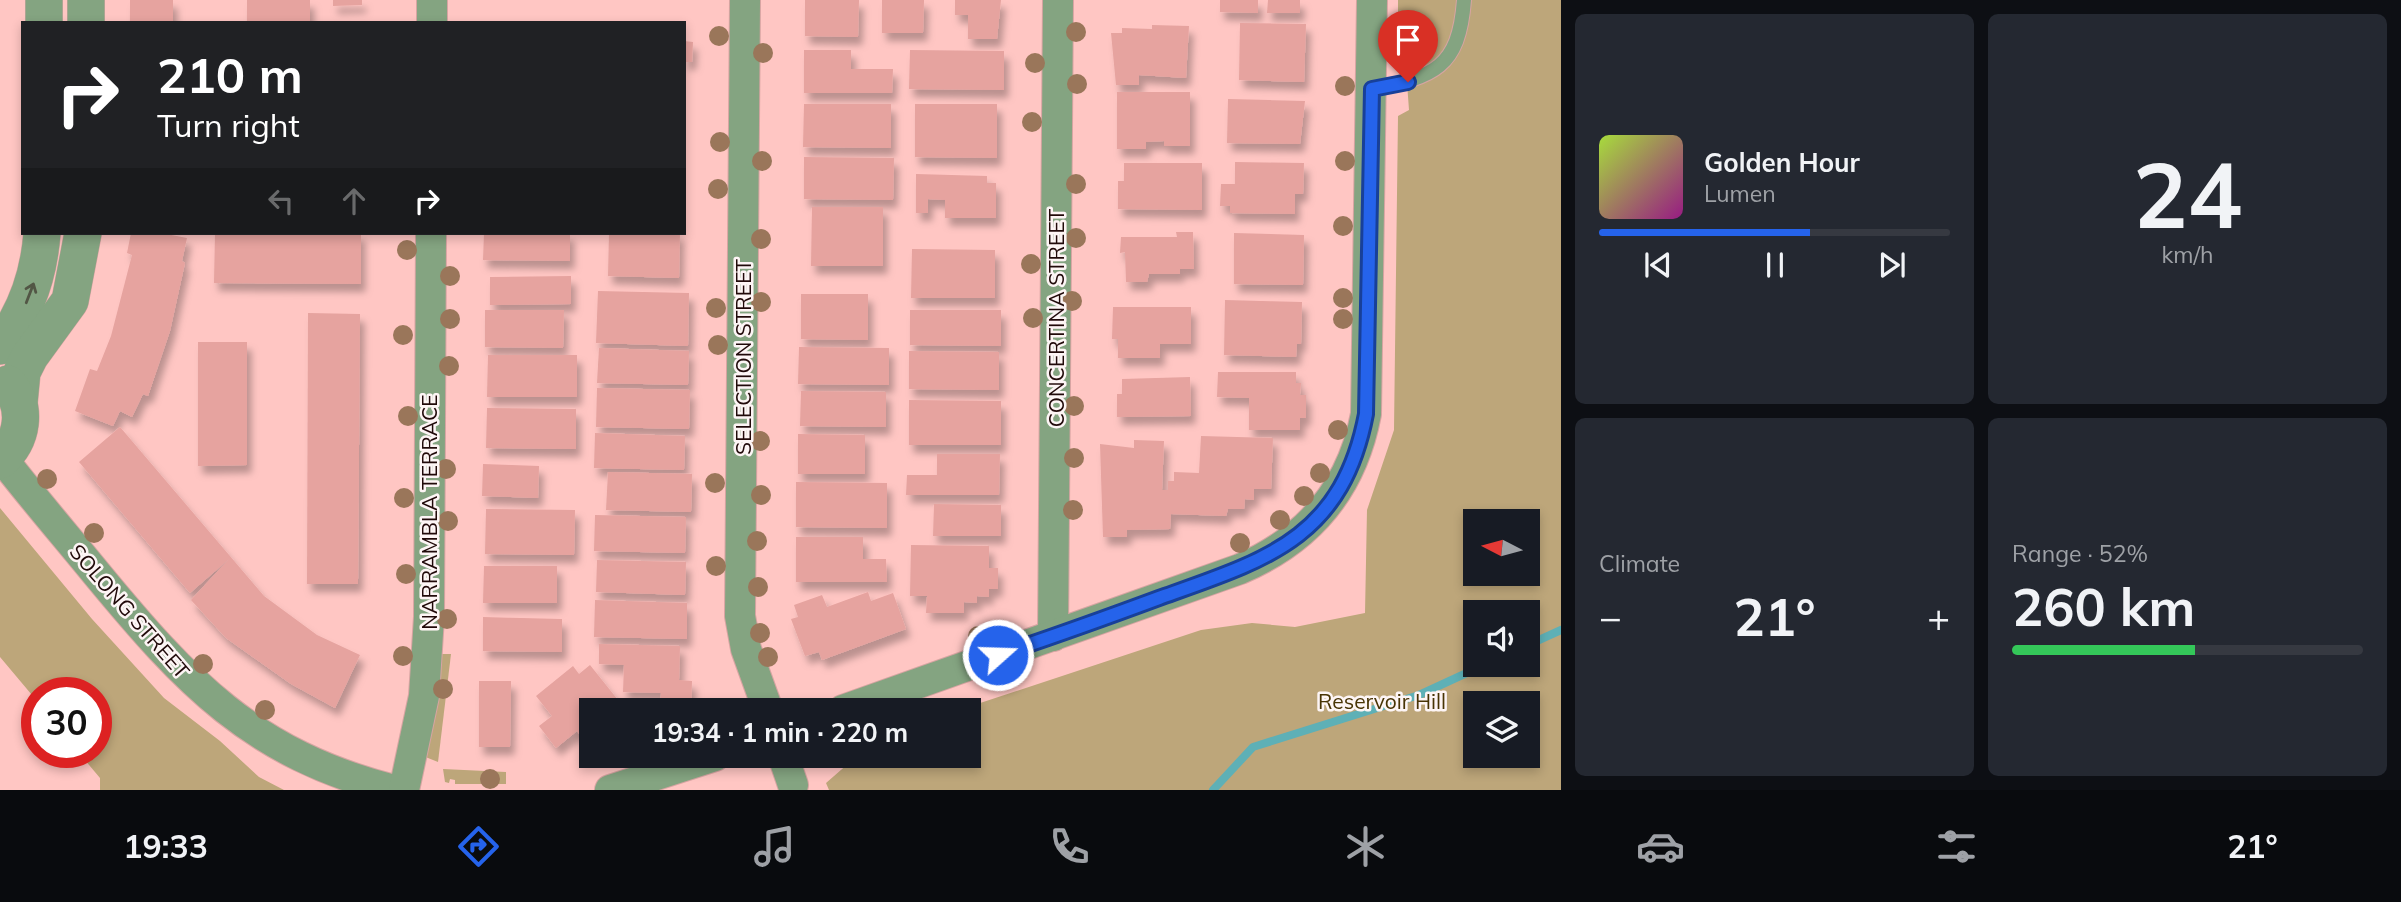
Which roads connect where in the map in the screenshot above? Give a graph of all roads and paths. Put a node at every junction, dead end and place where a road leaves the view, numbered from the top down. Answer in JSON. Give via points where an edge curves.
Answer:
{"nodes":[{"id":1,"x":44,"y":0,"type":"edge"},
{"id":2,"x":86,"y":0,"type":"edge"},
{"id":3,"x":432,"y":0,"type":"edge"},
{"id":4,"x":745,"y":0,"type":"edge"},
{"id":5,"x":1058,"y":0,"type":"edge"},
{"id":6,"x":1372,"y":0,"type":"edge"},
{"id":7,"x":1464,"y":0,"type":"edge"},
{"id":8,"x":44,"y":21,"type":"edge"},
{"id":9,"x":86,"y":21,"type":"edge"},
{"id":10,"x":432,"y":21,"type":"edge"},
{"id":11,"x":1372,"y":89,"type":"junction"},
{"id":12,"x":42,"y":235,"type":"edge"},
{"id":13,"x":83,"y":235,"type":"edge"},
{"id":14,"x":431,"y":235,"type":"edge"},
{"id":15,"x":0,"y":346,"type":"edge"},
{"id":16,"x":10,"y":389,"type":"edge"},
{"id":17,"x":1,"y":459,"type":"edge"},
{"id":18,"x":1053,"y":636,"type":"junction"},
{"id":19,"x":764,"y":698,"type":"edge"},
{"id":20,"x":877,"y":698,"type":"edge"},
{"id":21,"x":678,"y":768,"type":"edge"},
{"id":22,"x":787,"y":768,"type":"edge"},
{"id":23,"x":793,"y":785,"type":"dead end"},
{"id":24,"x":394,"y":790,"type":"edge"},
{"id":25,"x":404,"y":790,"type":"edge"},
{"id":26,"x":610,"y":790,"type":"edge"}],
"edges":[{"from":1,"to":8,"type":"street"},
{"from":2,"to":9,"type":"street"},
{"from":3,"to":10,"type":"street"},
{"from":4,"to":19,"type":"street","name":"SELECTION STREET","via":[[740,616]]},
{"from":5,"to":18,"type":"street","name":"CONCERTINA STREET"},
{"from":6,"to":11,"type":"street"},
{"from":7,"to":11,"type":"lane","via":[[1457,44],[1446,61],[1408,82]]},
{"from":11,"to":18,"type":"street","via":[[1366,414],[1345,480],[1307,528],[1262,560]]},
{"from":15,"to":12,"type":"street","one_way":true,"via":[[30,294]]},
{"from":13,"to":16,"type":"street","via":[[70,301]]},
{"from":14,"to":25,"type":"street","name":"NARRAMBLA TERRACE","via":[[429,629],[424,696]]},
{"from":16,"to":17,"type":"street","via":[[19,433]]},
{"from":17,"to":24,"type":"street","name":"SOLONG STREET","via":[[148,636],[195,685],[278,744],[339,773]]},
{"from":18,"to":20,"type":"street"},
{"from":21,"to":26,"type":"street"},
{"from":22,"to":23,"type":"street"}]}
